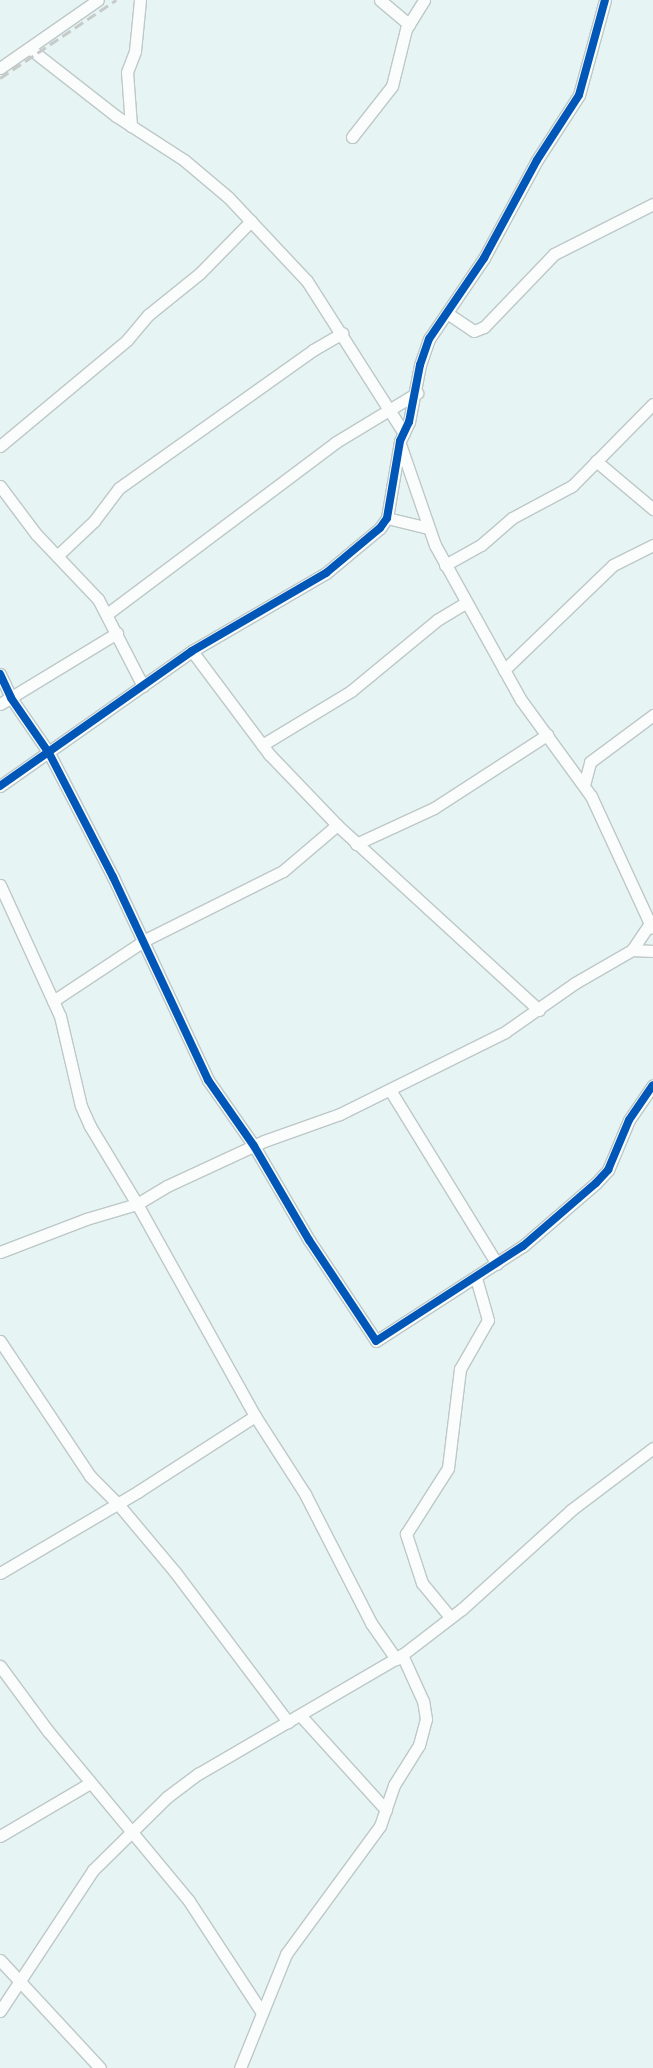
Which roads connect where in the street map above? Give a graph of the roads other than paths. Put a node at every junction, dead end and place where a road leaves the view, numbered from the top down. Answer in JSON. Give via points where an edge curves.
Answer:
{"nodes":[{"id":1,"x":98,"y":0,"type":"edge"},
{"id":2,"x":140,"y":0,"type":"edge"},
{"id":3,"x":380,"y":0,"type":"edge"},
{"id":4,"x":424,"y":0,"type":"edge"},
{"id":5,"x":606,"y":0,"type":"edge"},
{"id":6,"x":409,"y":24,"type":"junction"},
{"id":7,"x":29,"y":48,"type":"junction"},
{"id":8,"x":0,"y":68,"type":"edge"},
{"id":9,"x":131,"y":126,"type":"junction"},
{"id":10,"x":352,"y":137,"type":"dead end"},
{"id":11,"x":653,"y":204,"type":"edge"},
{"id":12,"x":251,"y":221,"type":"junction"},
{"id":13,"x":447,"y":314,"type":"junction"},
{"id":14,"x":342,"y":333,"type":"junction"},
{"id":15,"x":417,"y":392,"type":"junction"},
{"id":16,"x":653,"y":404,"type":"edge"},
{"id":17,"x":388,"y":409,"type":"junction"},
{"id":18,"x":402,"y":437,"type":"junction"},
{"id":19,"x":0,"y":446,"type":"edge"},
{"id":20,"x":596,"y":461,"type":"junction"},
{"id":21,"x":0,"y":486,"type":"edge"},
{"id":22,"x":653,"y":509,"type":"edge"},
{"id":23,"x":386,"y":518,"type":"junction"},
{"id":24,"x":428,"y":528,"type":"junction"},
{"id":25,"x":653,"y":545,"type":"edge"},
{"id":26,"x":57,"y":556,"type":"junction"},
{"id":27,"x":445,"y":565,"type":"junction"},
{"id":28,"x":465,"y":603,"type":"junction"},
{"id":29,"x":107,"y":614,"type":"junction"},
{"id":30,"x":117,"y":633,"type":"junction"},
{"id":31,"x":192,"y":651,"type":"junction"},
{"id":32,"x":504,"y":670,"type":"junction"},
{"id":33,"x":0,"y":674,"type":"edge"},
{"id":34,"x":143,"y":686,"type":"junction"},
{"id":35,"x":11,"y":698,"type":"junction"},
{"id":36,"x":0,"y":704,"type":"edge"},
{"id":37,"x":653,"y":715,"type":"edge"},
{"id":38,"x":547,"y":736,"type":"junction"},
{"id":39,"x":262,"y":745,"type":"junction"},
{"id":40,"x":49,"y":753,"type":"junction"},
{"id":41,"x":566,"y":759,"type":"junction"},
{"id":42,"x":590,"y":762,"type":"junction"},
{"id":43,"x":584,"y":785,"type":"junction"},
{"id":44,"x":0,"y":786,"type":"edge"},
{"id":45,"x":337,"y":825,"type":"junction"},
{"id":46,"x":356,"y":844,"type":"junction"},
{"id":47,"x":0,"y":885,"type":"edge"},
{"id":48,"x":652,"y":926,"type":"edge"},
{"id":49,"x":145,"y":940,"type":"junction"},
{"id":50,"x":632,"y":950,"type":"junction"},
{"id":51,"x":653,"y":951,"type":"edge"},
{"id":52,"x":53,"y":1001,"type":"junction"},
{"id":53,"x":539,"y":1010,"type":"junction"},
{"id":54,"x":653,"y":1085,"type":"edge"},
{"id":55,"x":390,"y":1090,"type":"junction"},
{"id":56,"x":254,"y":1146,"type":"junction"},
{"id":57,"x":137,"y":1204,"type":"junction"},
{"id":58,"x":0,"y":1252,"type":"edge"},
{"id":59,"x":497,"y":1264,"type":"junction"},
{"id":60,"x":476,"y":1278,"type":"junction"},
{"id":61,"x":0,"y":1341,"type":"edge"},
{"id":62,"x":255,"y":1416,"type":"junction"},
{"id":63,"x":653,"y":1448,"type":"edge"},
{"id":64,"x":118,"y":1504,"type":"junction"},
{"id":65,"x":0,"y":1573,"type":"edge"},
{"id":66,"x":450,"y":1617,"type":"junction"},
{"id":67,"x":399,"y":1657,"type":"junction"},
{"id":68,"x":0,"y":1666,"type":"edge"},
{"id":69,"x":300,"y":1715,"type":"junction"},
{"id":70,"x":288,"y":1722,"type":"junction"},
{"id":71,"x":90,"y":1783,"type":"junction"},
{"id":72,"x":386,"y":1810,"type":"junction"},
{"id":73,"x":130,"y":1831,"type":"junction"},
{"id":74,"x":0,"y":1836,"type":"edge"},
{"id":75,"x":0,"y":1960,"type":"edge"},
{"id":76,"x":21,"y":1983,"type":"junction"},
{"id":77,"x":0,"y":2011,"type":"edge"},
{"id":78,"x":262,"y":2011,"type":"junction"},
{"id":79,"x":100,"y":2068,"type":"edge"},
{"id":80,"x":240,"y":2068,"type":"edge"}],
"edges":[{"from":1,"to":7,"type":"street"},
{"from":2,"to":9,"type":"street","via":[[135,51],[127,72]]},
{"from":3,"to":6,"type":"street"},
{"from":4,"to":6,"type":"street"},
{"from":5,"to":13,"type":"street","via":[[579,95],[537,160],[484,258]]},
{"from":6,"to":10,"type":"street","via":[[392,86]]},
{"from":7,"to":8,"type":"street"},
{"from":7,"to":9,"type":"street"},
{"from":9,"to":12,"type":"street","via":[[201,173]]},
{"from":11,"to":13,"type":"street","via":[[554,254],[484,327],[474,331]]},
{"from":12,"to":14,"type":"street","via":[[306,280]]},
{"from":12,"to":19,"type":"street","via":[[200,273],[148,315],[127,340]]},
{"from":13,"to":15,"type":"street","via":[[430,339],[420,365]]},
{"from":14,"to":17,"type":"street"},
{"from":14,"to":26,"type":"street","via":[[313,350],[119,488],[94,522]]},
{"from":15,"to":17,"type":"street"},
{"from":15,"to":18,"type":"street"},
{"from":16,"to":20,"type":"street"},
{"from":17,"to":18,"type":"street"},
{"from":17,"to":29,"type":"street","via":[[336,442]]},
{"from":18,"to":23,"type":"street"},
{"from":18,"to":24,"type":"street"},
{"from":20,"to":22,"type":"street"},
{"from":20,"to":27,"type":"street","via":[[572,486],[512,518],[481,545]]},
{"from":21,"to":26,"type":"street"},
{"from":23,"to":24,"type":"street"},
{"from":23,"to":31,"type":"street","via":[[380,528],[326,573]]},
{"from":24,"to":27,"type":"street"},
{"from":25,"to":32,"type":"street","via":[[613,565]]},
{"from":26,"to":29,"type":"street"},
{"from":27,"to":28,"type":"street"},
{"from":28,"to":32,"type":"street"},
{"from":28,"to":39,"type":"street","via":[[438,620],[351,691]]},
{"from":29,"to":30,"type":"street"},
{"from":30,"to":34,"type":"street"},
{"from":30,"to":35,"type":"street"},
{"from":31,"to":34,"type":"street"},
{"from":31,"to":39,"type":"street"},
{"from":32,"to":38,"type":"street"},
{"from":33,"to":35,"type":"street"},
{"from":34,"to":40,"type":"street"},
{"from":35,"to":36,"type":"street"},
{"from":35,"to":40,"type":"street"},
{"from":37,"to":42,"type":"street"},
{"from":38,"to":41,"type":"street"},
{"from":38,"to":46,"type":"street","via":[[434,808]]},
{"from":39,"to":45,"type":"street"},
{"from":40,"to":44,"type":"street"},
{"from":40,"to":49,"type":"street"},
{"from":41,"to":42,"type":"street"},
{"from":41,"to":43,"type":"street"},
{"from":42,"to":43,"type":"street"},
{"from":43,"to":48,"type":"street"},
{"from":45,"to":46,"type":"street"},
{"from":45,"to":49,"type":"street","via":[[283,871]]},
{"from":46,"to":53,"type":"street"},
{"from":47,"to":52,"type":"street"},
{"from":48,"to":50,"type":"street"},
{"from":49,"to":52,"type":"street"},
{"from":49,"to":56,"type":"street","via":[[208,1080]]},
{"from":50,"to":51,"type":"street"},
{"from":50,"to":53,"type":"street","via":[[575,983]]},
{"from":52,"to":57,"type":"street","via":[[65,1033],[81,1106]]},
{"from":53,"to":55,"type":"street","via":[[505,1032],[445,1059]]},
{"from":54,"to":59,"type":"street","via":[[628,1120],[608,1170],[541,1231]]},
{"from":55,"to":56,"type":"street","via":[[340,1114]]},
{"from":55,"to":59,"type":"street"},
{"from":56,"to":57,"type":"street","via":[[167,1186]]},
{"from":56,"to":60,"type":"street","via":[[309,1240],[376,1341]]},
{"from":57,"to":58,"type":"street","via":[[86,1219]]},
{"from":57,"to":62,"type":"street"},
{"from":59,"to":60,"type":"street"},
{"from":60,"to":66,"type":"street","via":[[488,1320],[460,1369],[448,1468],[406,1534],[422,1583]]},
{"from":61,"to":64,"type":"street","via":[[77,1458]]},
{"from":62,"to":64,"type":"street"},
{"from":62,"to":67,"type":"street","via":[[306,1494],[371,1622]]},
{"from":63,"to":66,"type":"street","via":[[571,1510]]},
{"from":64,"to":65,"type":"street"},
{"from":64,"to":70,"type":"street","via":[[175,1572]]},
{"from":66,"to":67,"type":"street"},
{"from":67,"to":69,"type":"street"},
{"from":67,"to":72,"type":"street","via":[[423,1701],[426,1719],[419,1745],[394,1785]]},
{"from":68,"to":71,"type":"street"},
{"from":69,"to":70,"type":"street"},
{"from":69,"to":72,"type":"street"},
{"from":70,"to":73,"type":"street","via":[[198,1774],[166,1797]]},
{"from":71,"to":73,"type":"street"},
{"from":71,"to":74,"type":"street"},
{"from":72,"to":78,"type":"street","via":[[369,1843],[334,1884],[286,1954]]},
{"from":73,"to":76,"type":"street","via":[[74,1894]]},
{"from":73,"to":78,"type":"street","via":[[189,1901]]},
{"from":75,"to":76,"type":"street"},
{"from":76,"to":77,"type":"street"},
{"from":76,"to":79,"type":"street"},
{"from":78,"to":80,"type":"street"}]}
